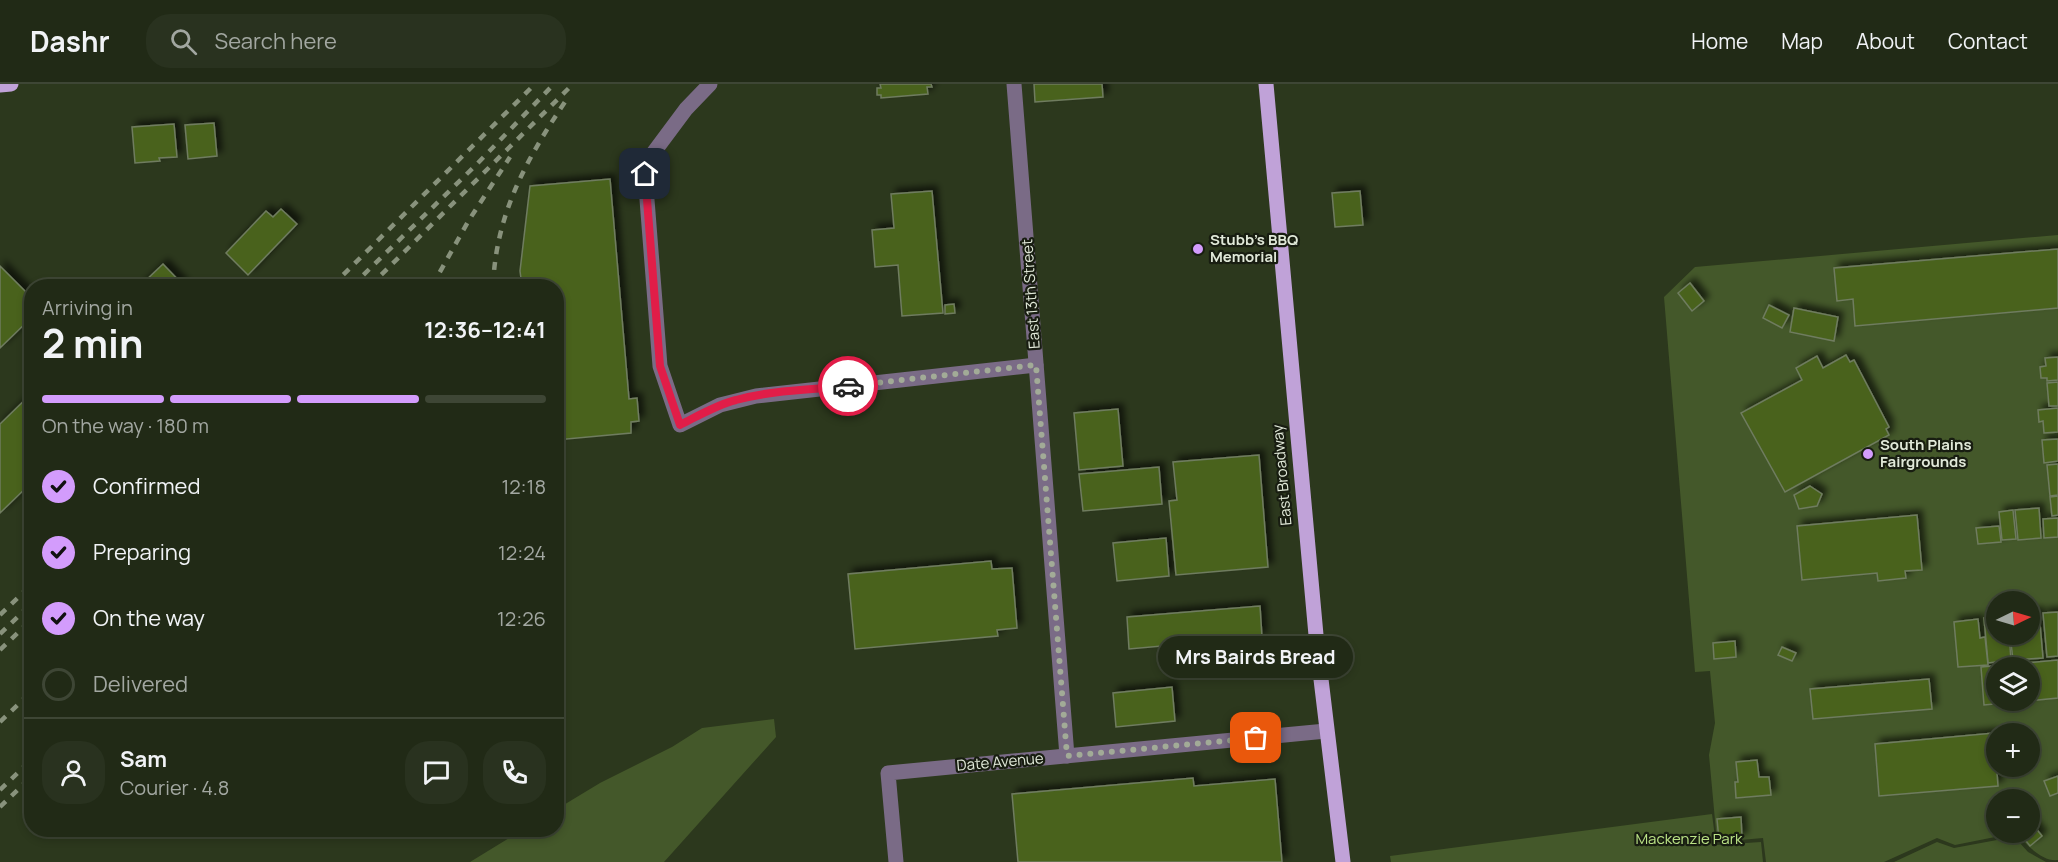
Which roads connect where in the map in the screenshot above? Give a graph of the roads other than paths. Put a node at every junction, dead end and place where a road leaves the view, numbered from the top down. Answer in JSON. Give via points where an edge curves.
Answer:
{"nodes":[{"id":1,"x":11,"y":84,"type":"edge"},
{"id":2,"x":710,"y":84,"type":"edge"},
{"id":3,"x":1014,"y":84,"type":"edge"},
{"id":4,"x":1266,"y":84,"type":"edge"},
{"id":5,"x":0,"y":85,"type":"edge"},
{"id":6,"x":1036,"y":365,"type":"junction"},
{"id":7,"x":1326,"y":732,"type":"junction"},
{"id":8,"x":1067,"y":756,"type":"junction"},
{"id":9,"x":896,"y":862,"type":"edge"},
{"id":10,"x":1343,"y":862,"type":"edge"}],
"edges":[{"from":1,"to":5,"type":"main road"},
{"from":2,"to":6,"type":"street","via":[[651,156],[645,174],[660,366],[680,425],[720,405],[756,396]]},
{"from":3,"to":6,"type":"street","name":"East 13th Street"},
{"from":4,"to":7,"type":"main road","name":"East Broadway"},
{"from":6,"to":8,"type":"street","name":"East 13th Street"},
{"from":7,"to":8,"type":"street","name":"Date Avenue"},
{"from":7,"to":10,"type":"main road","name":"East Broadway"},
{"from":8,"to":9,"type":"street","name":"Date Avenue","via":[[888,772]]}]}
